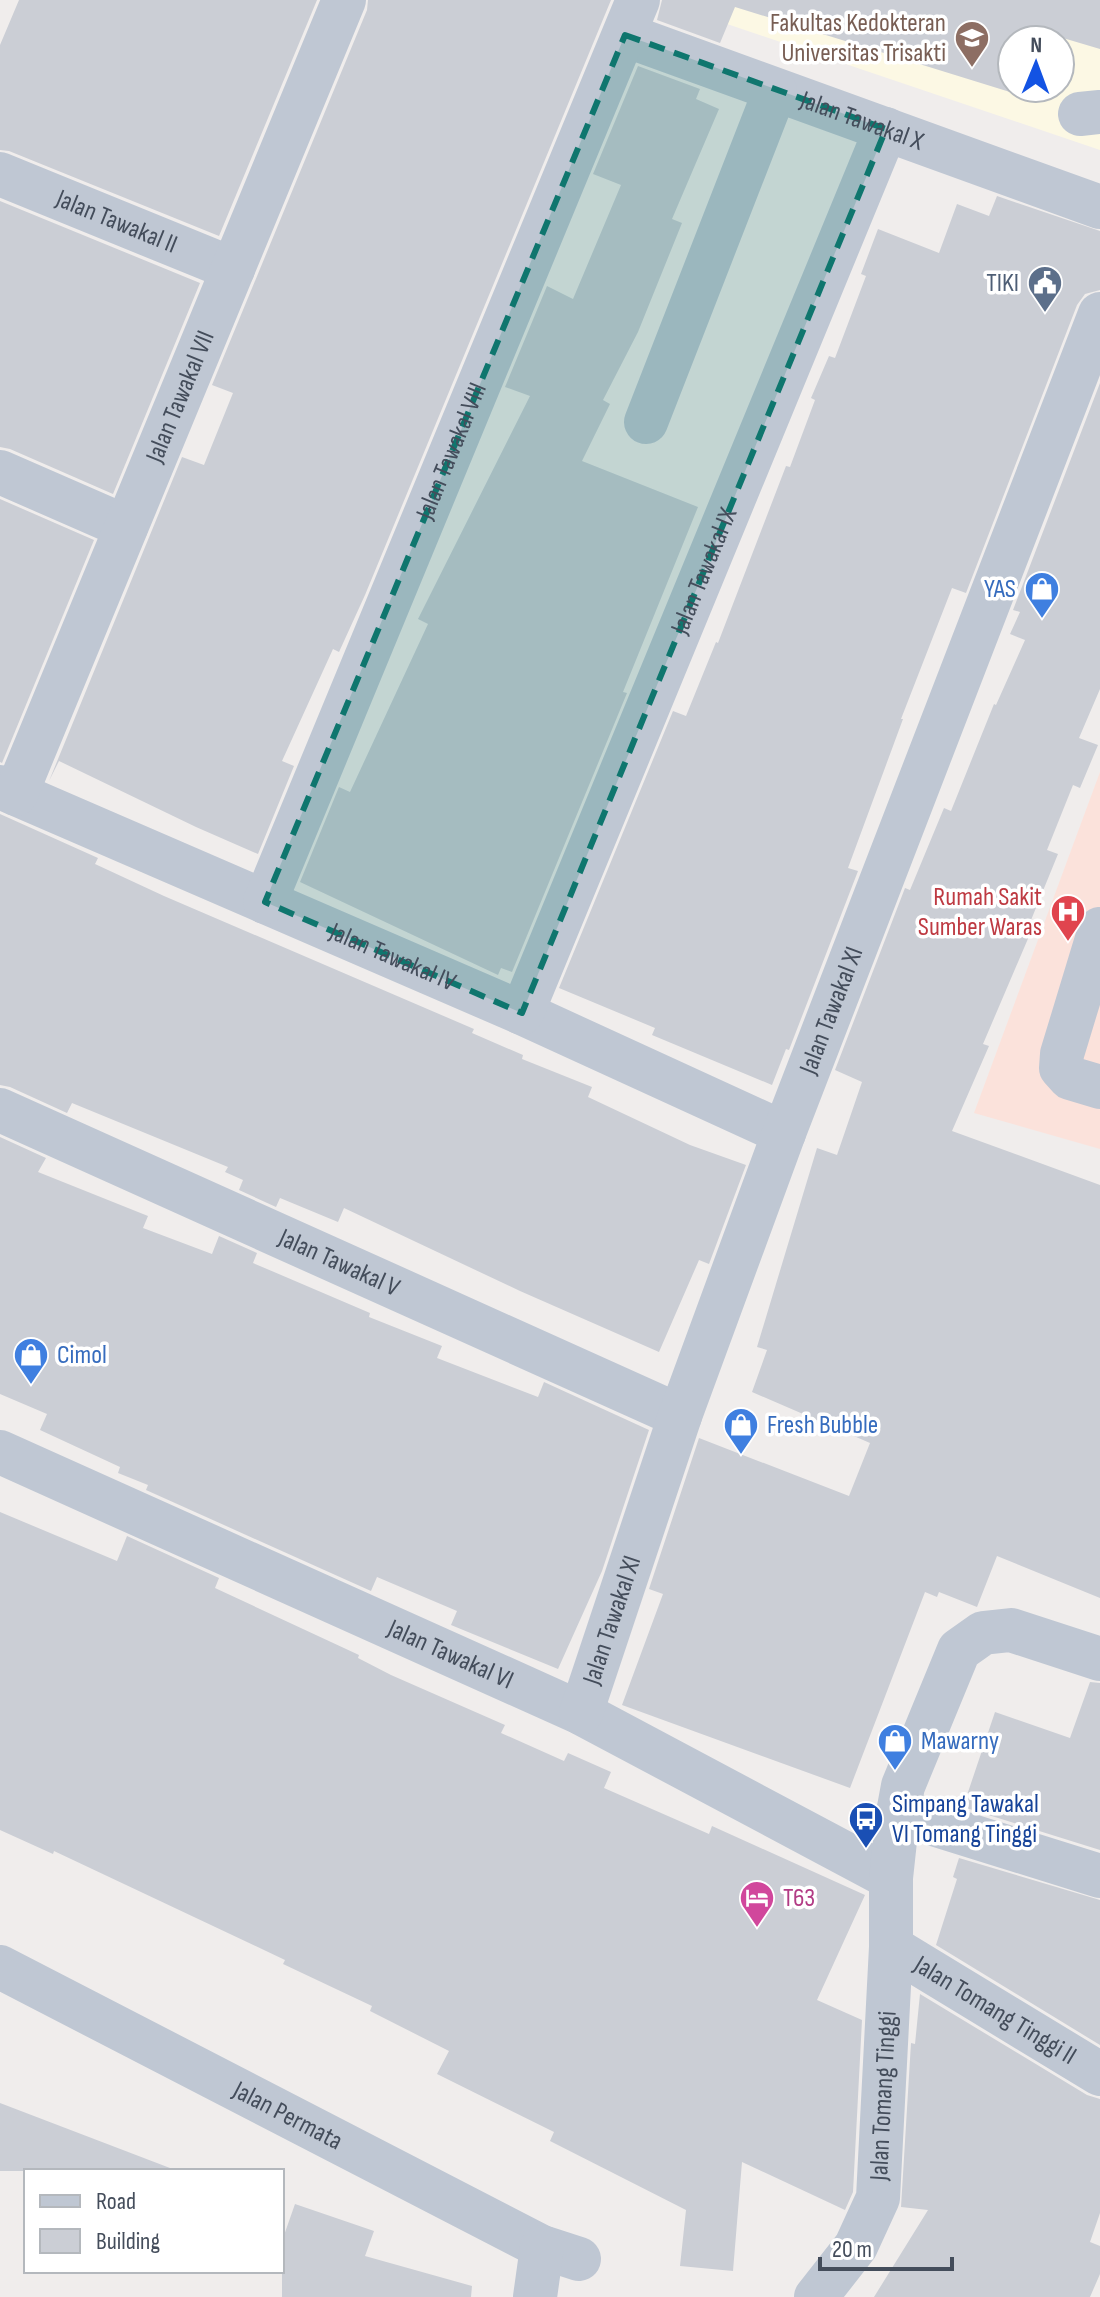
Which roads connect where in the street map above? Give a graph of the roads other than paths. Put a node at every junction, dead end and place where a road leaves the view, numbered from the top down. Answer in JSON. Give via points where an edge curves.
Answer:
{"nodes":[{"id":1,"x":344,"y":0,"type":"edge"},
{"id":2,"x":632,"y":18,"type":"edge"},
{"id":3,"x":775,"y":91,"type":"junction"},
{"id":4,"x":886,"y":129,"type":"junction"},
{"id":5,"x":0,"y":174,"type":"edge"},
{"id":6,"x":1100,"y":207,"type":"edge"},
{"id":7,"x":233,"y":269,"type":"junction"},
{"id":8,"x":1100,"y":314,"type":"edge"},
{"id":9,"x":646,"y":422,"type":"dead end"},
{"id":10,"x":0,"y":472,"type":"edge"},
{"id":11,"x":126,"y":527,"type":"junction"},
{"id":12,"x":8,"y":790,"type":"edge"},
{"id":13,"x":265,"y":902,"type":"junction"},
{"id":14,"x":1100,"y":929,"type":"edge"},
{"id":15,"x":522,"y":1013,"type":"junction"},
{"id":16,"x":1100,"y":1087,"type":"edge"},
{"id":17,"x":0,"y":1110,"type":"edge"},
{"id":18,"x":784,"y":1133,"type":"junction"},
{"id":19,"x":680,"y":1416,"type":"junction"},
{"id":20,"x":0,"y":1452,"type":"edge"},
{"id":21,"x":1100,"y":1659,"type":"edge"},
{"id":22,"x":581,"y":1713,"type":"junction"},
{"id":23,"x":898,"y":1813,"type":"junction"},
{"id":24,"x":1100,"y":1876,"type":"edge"},
{"id":25,"x":891,"y":1878,"type":"junction"},
{"id":26,"x":891,"y":1947,"type":"junction"},
{"id":27,"x":0,"y":1967,"type":"edge"},
{"id":28,"x":1100,"y":2074,"type":"edge"},
{"id":29,"x":535,"y":2297,"type":"edge"},
{"id":30,"x":816,"y":2297,"type":"edge"}],
"edges":[{"from":1,"to":7,"type":"street","name":"Jalan Tawakal VII"},
{"from":2,"to":3,"type":"street","name":"Jalan Tawakal X"},
{"from":2,"to":13,"type":"street","name":"Jalan Tawakal VIII"},
{"from":3,"to":4,"type":"street","name":"Jalan Tawakal X"},
{"from":3,"to":9,"type":"street"},
{"from":4,"to":6,"type":"street","name":"Jalan Tawakal X"},
{"from":4,"to":15,"type":"street","name":"Jalan Tawakal IX"},
{"from":5,"to":7,"type":"street","name":"Jalan Tawakal II"},
{"from":7,"to":11,"type":"street","name":"Jalan Tawakal VII"},
{"from":8,"to":18,"type":"street","name":"Jalan Tawakal XI"},
{"from":10,"to":11,"type":"street"},
{"from":11,"to":12,"type":"street","name":"Jalan Tawakal VII"},
{"from":12,"to":13,"type":"street","name":"Jalan Tawakal IV"},
{"from":13,"to":15,"type":"street","name":"Jalan Tawakal IV"},
{"from":14,"to":16,"type":"street","via":[[1061,1068],[1070,1078]]},
{"from":15,"to":18,"type":"street","name":"Jalan Tawakal IV"},
{"from":17,"to":19,"type":"street","name":"Jalan Tawakal V"},
{"from":18,"to":19,"type":"street","name":"Jalan Tawakal XI"},
{"from":19,"to":22,"type":"street","name":"Jalan Tawakal XI"},
{"from":20,"to":22,"type":"street","name":"Jalan Tawakal VI"},
{"from":21,"to":23,"type":"street","name":"Jalan Tomang Tinggi","via":[[1011,1630],[983,1633],[959,1650],[903,1786]]},
{"from":22,"to":25,"type":"street","name":"Jalan Tawakal VI"},
{"from":23,"to":24,"type":"street"},
{"from":23,"to":25,"type":"street","name":"Jalan Tomang Tinggi"},
{"from":25,"to":26,"type":"street","name":"Jalan Tomang Tinggi"},
{"from":26,"to":28,"type":"street","name":"Jalan Tomang Tinggi II"},
{"from":26,"to":30,"type":"street","name":"Jalan Tomang Tinggi","via":[[878,2198],[856,2246]]},
{"from":27,"to":29,"type":"street","name":"Jalan Permata","via":[[561,2253]]}]}
